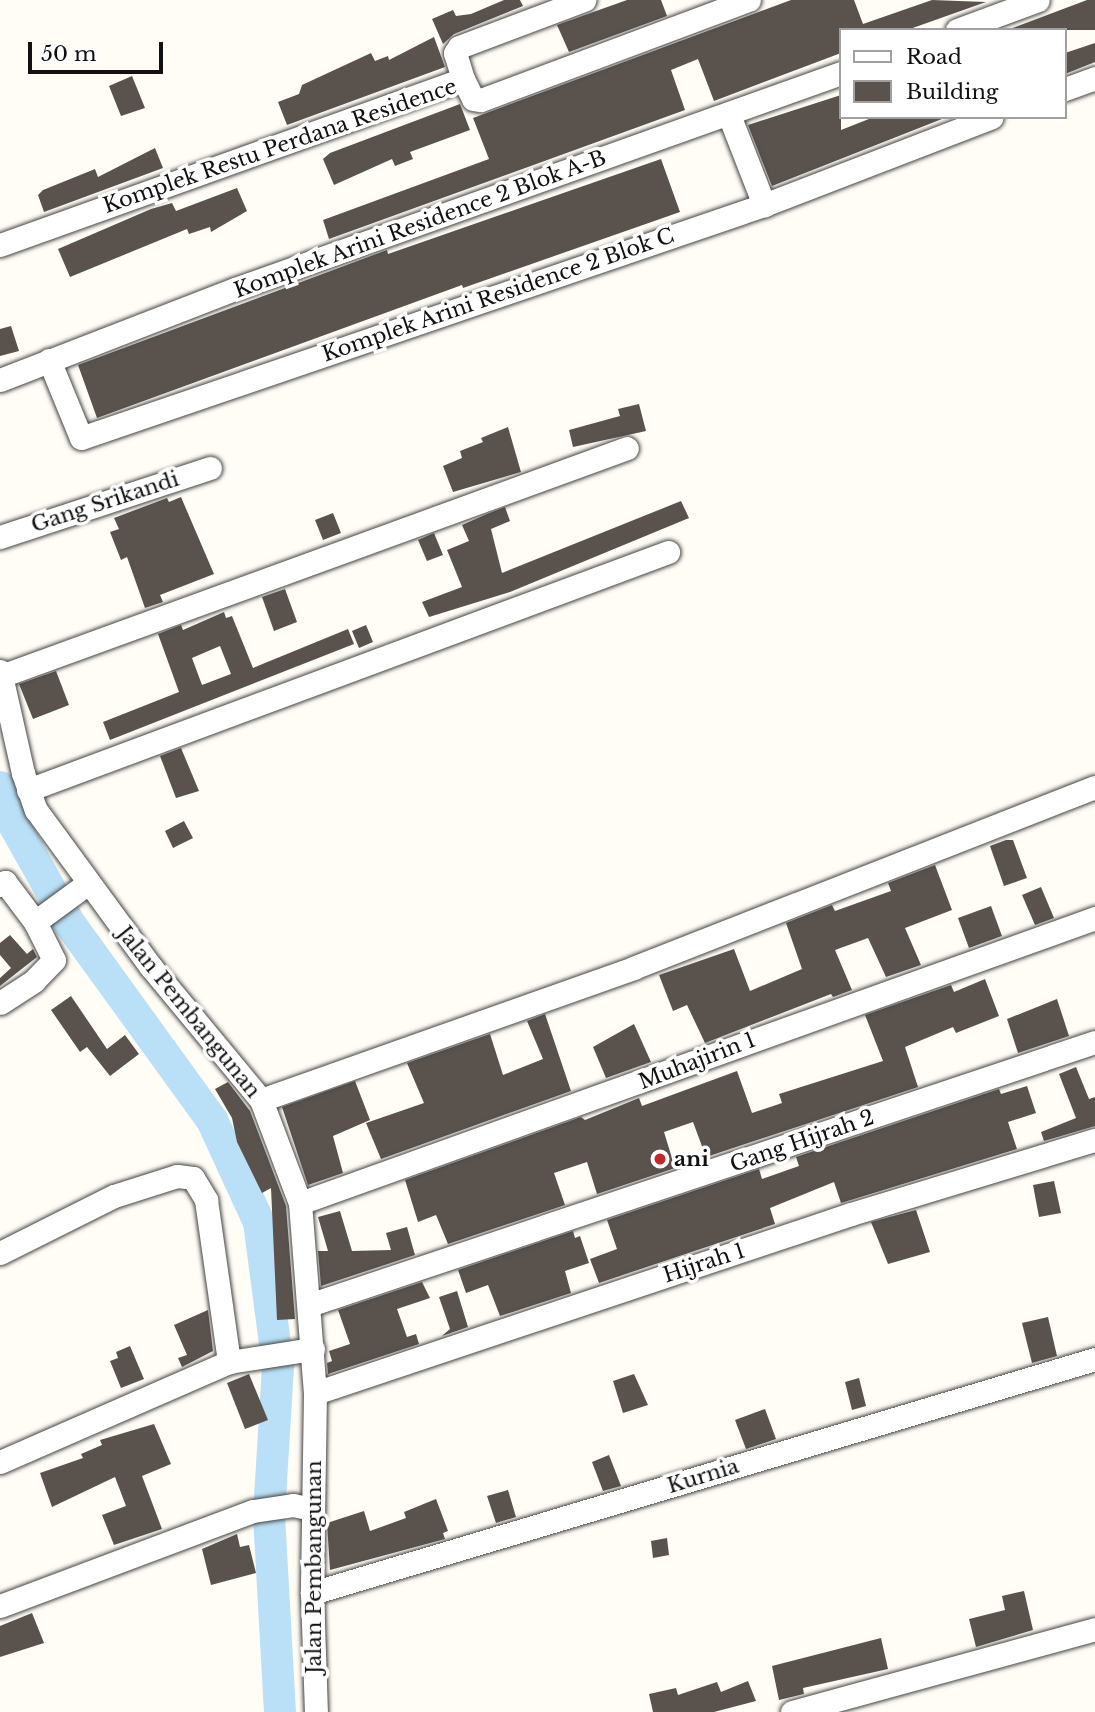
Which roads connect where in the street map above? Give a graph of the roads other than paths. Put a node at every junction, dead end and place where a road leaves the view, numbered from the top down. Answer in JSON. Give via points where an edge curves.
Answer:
{"nodes":[{"id":1,"x":584,"y":0,"type":"edge"},
{"id":2,"x":748,"y":0,"type":"edge"},
{"id":3,"x":1038,"y":0,"type":"edge"},
{"id":4,"x":962,"y":28,"type":"edge"},
{"id":5,"x":839,"y":74,"type":"edge"},
{"id":6,"x":1095,"y":78,"type":"edge"},
{"id":7,"x":463,"y":79,"type":"junction"},
{"id":8,"x":1067,"y":88,"type":"edge"},
{"id":9,"x":729,"y":115,"type":"junction"},
{"id":10,"x":987,"y":119,"type":"edge"},
{"id":11,"x":764,"y":205,"type":"junction"},
{"id":12,"x":0,"y":245,"type":"edge"},
{"id":13,"x":50,"y":360,"type":"junction"},
{"id":14,"x":0,"y":380,"type":"edge"},
{"id":15,"x":627,"y":449,"type":"dead end"},
{"id":16,"x":210,"y":468,"type":"dead end"},
{"id":17,"x":0,"y":537,"type":"edge"},
{"id":18,"x":668,"y":552,"type":"dead end"},
{"id":19,"x":1,"y":673,"type":"edge"},
{"id":20,"x":1095,"y":787,"type":"edge"},
{"id":21,"x":29,"y":790,"type":"junction"},
{"id":22,"x":0,"y":885,"type":"edge"},
{"id":23,"x":83,"y":888,"type":"junction"},
{"id":24,"x":42,"y":918,"type":"junction"},
{"id":25,"x":1095,"y":918,"type":"edge"},
{"id":26,"x":0,"y":1003,"type":"edge"},
{"id":27,"x":1095,"y":1042,"type":"edge"},
{"id":28,"x":261,"y":1100,"type":"junction"},
{"id":29,"x":1095,"y":1140,"type":"edge"},
{"id":30,"x":300,"y":1203,"type":"junction"},
{"id":31,"x":0,"y":1253,"type":"edge"},
{"id":32,"x":309,"y":1305,"type":"junction"},
{"id":33,"x":313,"y":1349,"type":"junction"},
{"id":34,"x":240,"y":1358,"type":"junction"},
{"id":35,"x":1095,"y":1359,"type":"edge"},
{"id":36,"x":315,"y":1393,"type":"junction"},
{"id":37,"x":0,"y":1462,"type":"edge"},
{"id":38,"x":302,"y":1507,"type":"junction"},
{"id":39,"x":312,"y":1593,"type":"junction"},
{"id":40,"x":0,"y":1606,"type":"edge"},
{"id":41,"x":1095,"y":1629,"type":"edge"},
{"id":42,"x":316,"y":1712,"type":"edge"},
{"id":43,"x":792,"y":1712,"type":"edge"}],
"edges":[{"from":1,"to":7,"type":"street","via":[[459,47],[456,53]]},
{"from":2,"to":7,"type":"street","name":"Komplek Restu Perdana Residence","via":[[481,100],[473,99]]},
{"from":3,"to":4,"type":"street"},
{"from":5,"to":9,"type":"street","name":"Komplek Arini Residence 2 Blok A-B"},
{"from":6,"to":8,"type":"street"},
{"from":7,"to":12,"type":"street","name":"Komplek Restu Perdana Residence"},
{"from":9,"to":11,"type":"street"},
{"from":9,"to":13,"type":"street","name":"Komplek Arini Residence 2 Blok A-B","via":[[235,289]]},
{"from":10,"to":11,"type":"street","name":"Komplek Arini Residence 2 Blok C"},
{"from":11,"to":13,"type":"street","name":"Komplek Arini Residence 2 Blok C","via":[[81,438]]},
{"from":13,"to":14,"type":"street","name":"Komplek Arini Residence 2 Blok A-B"},
{"from":15,"to":19,"type":"street"},
{"from":16,"to":17,"type":"street","name":"Gang Srikandi"},
{"from":18,"to":21,"type":"street"},
{"from":19,"to":21,"type":"street","name":"Jalan Pembangunan"},
{"from":20,"to":28,"type":"street","via":[[634,968]]},
{"from":21,"to":23,"type":"street","name":"Jalan Pembangunan"},
{"from":22,"to":24,"type":"street","via":[[5,882]]},
{"from":23,"to":24,"type":"street"},
{"from":23,"to":28,"type":"street","name":"Jalan Pembangunan"},
{"from":24,"to":26,"type":"street","via":[[54,960],[34,981]]},
{"from":25,"to":30,"type":"street","name":"Muhajirin 1"},
{"from":27,"to":32,"type":"street","name":"Gang Hijrah 2"},
{"from":28,"to":30,"type":"street","name":"Jalan Pembangunan"},
{"from":29,"to":36,"type":"street","name":"Hijrah 1","via":[[851,1214]]},
{"from":30,"to":32,"type":"street","name":"Jalan Pembangunan"},
{"from":31,"to":34,"type":"street","via":[[114,1196],[177,1175],[193,1178],[206,1200]]},
{"from":32,"to":33,"type":"street","name":"Jalan Pembangunan"},
{"from":33,"to":34,"type":"street"},
{"from":33,"to":36,"type":"street","name":"Jalan Pembangunan"},
{"from":34,"to":37,"type":"street"},
{"from":35,"to":39,"type":"street","name":"Kurnia"},
{"from":36,"to":38,"type":"street","name":"Jalan Pembangunan"},
{"from":38,"to":39,"type":"street","name":"Jalan Pembangunan"},
{"from":38,"to":40,"type":"street","via":[[253,1511]]},
{"from":39,"to":42,"type":"street","name":"Jalan Pembangunan"},
{"from":41,"to":43,"type":"street"}]}
